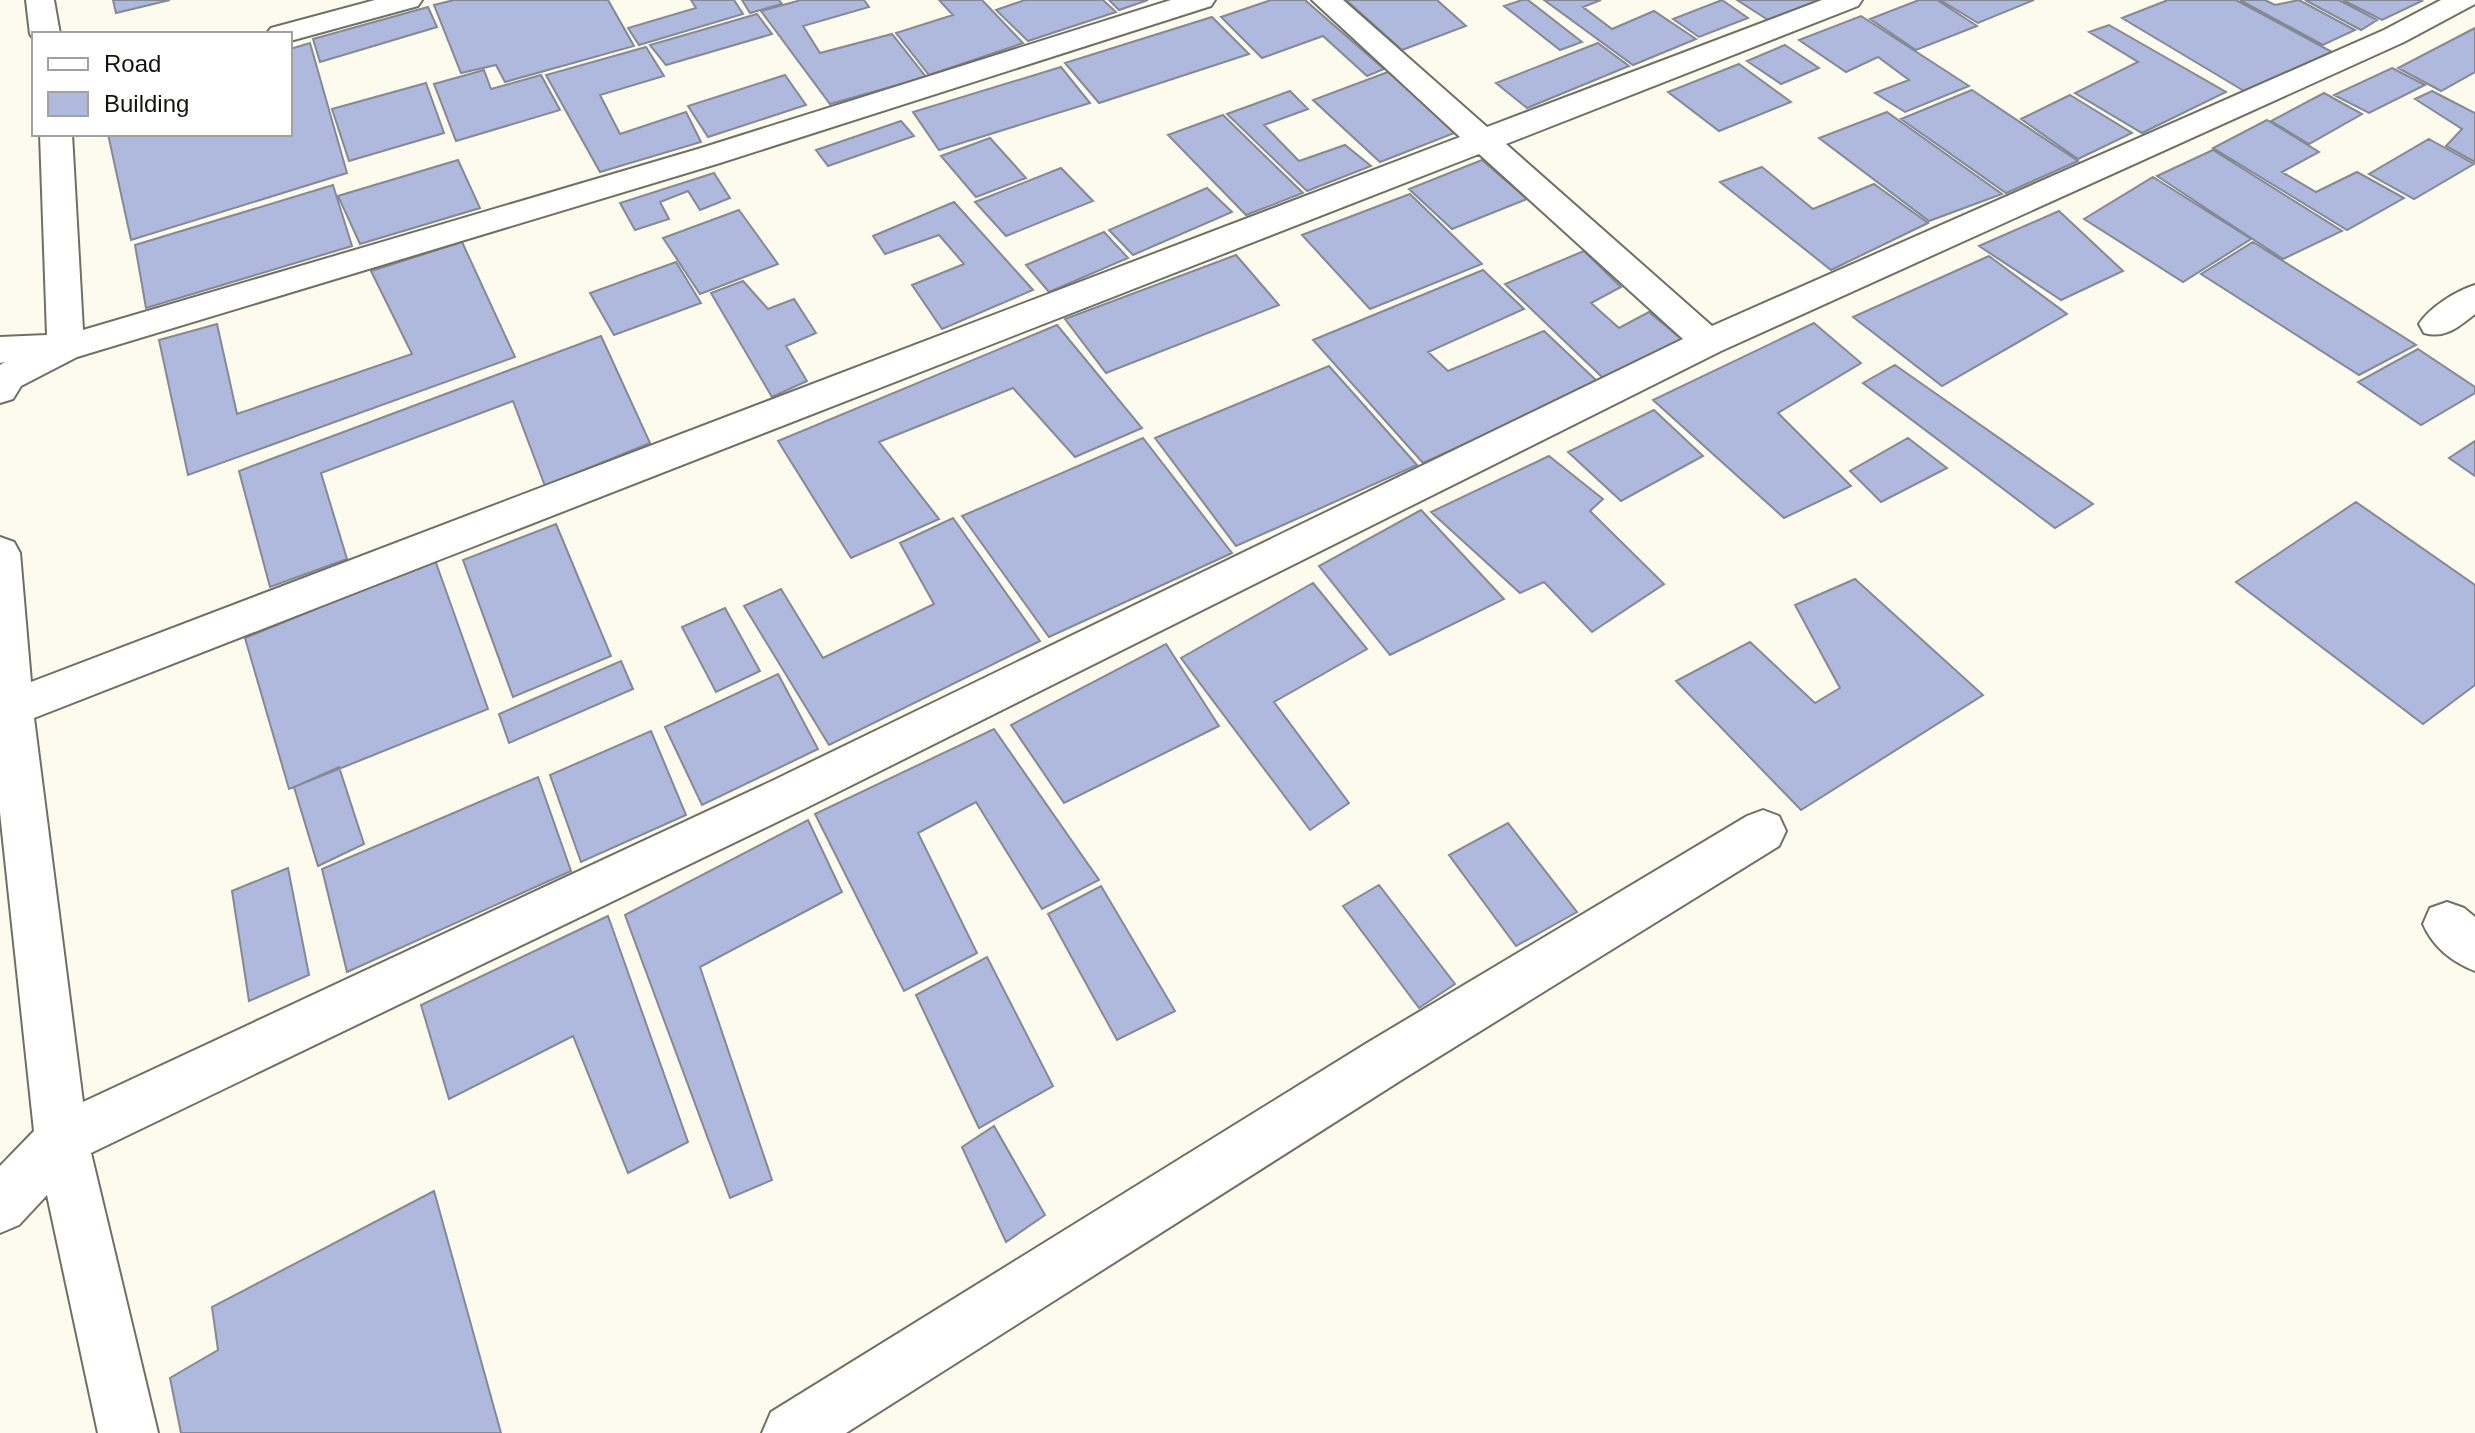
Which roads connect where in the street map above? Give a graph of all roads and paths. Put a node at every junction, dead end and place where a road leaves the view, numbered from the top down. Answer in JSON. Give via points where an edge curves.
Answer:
{"nodes":[{"id":1,"x":40,"y":0,"type":"edge"},
{"id":2,"x":408,"y":0,"type":"edge"},
{"id":3,"x":1201,"y":0,"type":"edge"},
{"id":4,"x":1326,"y":0,"type":"edge"},
{"id":5,"x":1848,"y":0,"type":"edge"},
{"id":6,"x":2463,"y":0,"type":"edge"},
{"id":7,"x":45,"y":32,"type":"edge"},
{"id":8,"x":288,"y":32,"type":"edge"},
{"id":9,"x":56,"y":136,"type":"edge"},
{"id":10,"x":1484,"y":140,"type":"junction"},
{"id":11,"x":2475,"y":297,"type":"edge"},
{"id":12,"x":2437,"y":324,"type":"dead end"},
{"id":13,"x":1708,"y":342,"type":"junction"},
{"id":14,"x":66,"y":347,"type":"junction"},
{"id":15,"x":0,"y":350,"type":"edge"},
{"id":16,"x":0,"y":390,"type":"edge"},
{"id":17,"x":0,"y":553,"type":"edge"},
{"id":18,"x":11,"y":708,"type":"junction"},
{"id":19,"x":1763,"y":831,"type":"dead end"},
{"id":20,"x":61,"y":1140,"type":"junction"},
{"id":21,"x":0,"y":1206,"type":"edge"},
{"id":22,"x":128,"y":1433,"type":"edge"},
{"id":23,"x":792,"y":1433,"type":"edge"}],
"edges":[{"from":1,"to":7,"type":"street"},
{"from":2,"to":8,"type":"street"},
{"from":3,"to":14,"type":"street","via":[[694,160]]},
{"from":4,"to":10,"type":"street"},
{"from":5,"to":10,"type":"street"},
{"from":6,"to":13,"type":"street","via":[[2394,36]]},
{"from":9,"to":14,"type":"street"},
{"from":10,"to":13,"type":"street"},
{"from":10,"to":18,"type":"street"},
{"from":11,"to":12,"type":"street"},
{"from":13,"to":20,"type":"street","via":[[790,794]]},
{"from":14,"to":15,"type":"street"},
{"from":14,"to":16,"type":"street","via":[[7,377]]},
{"from":17,"to":18,"type":"street"},
{"from":18,"to":20,"type":"street"},
{"from":19,"to":23,"type":"street"},
{"from":20,"to":21,"type":"street"},
{"from":20,"to":22,"type":"street"}]}
